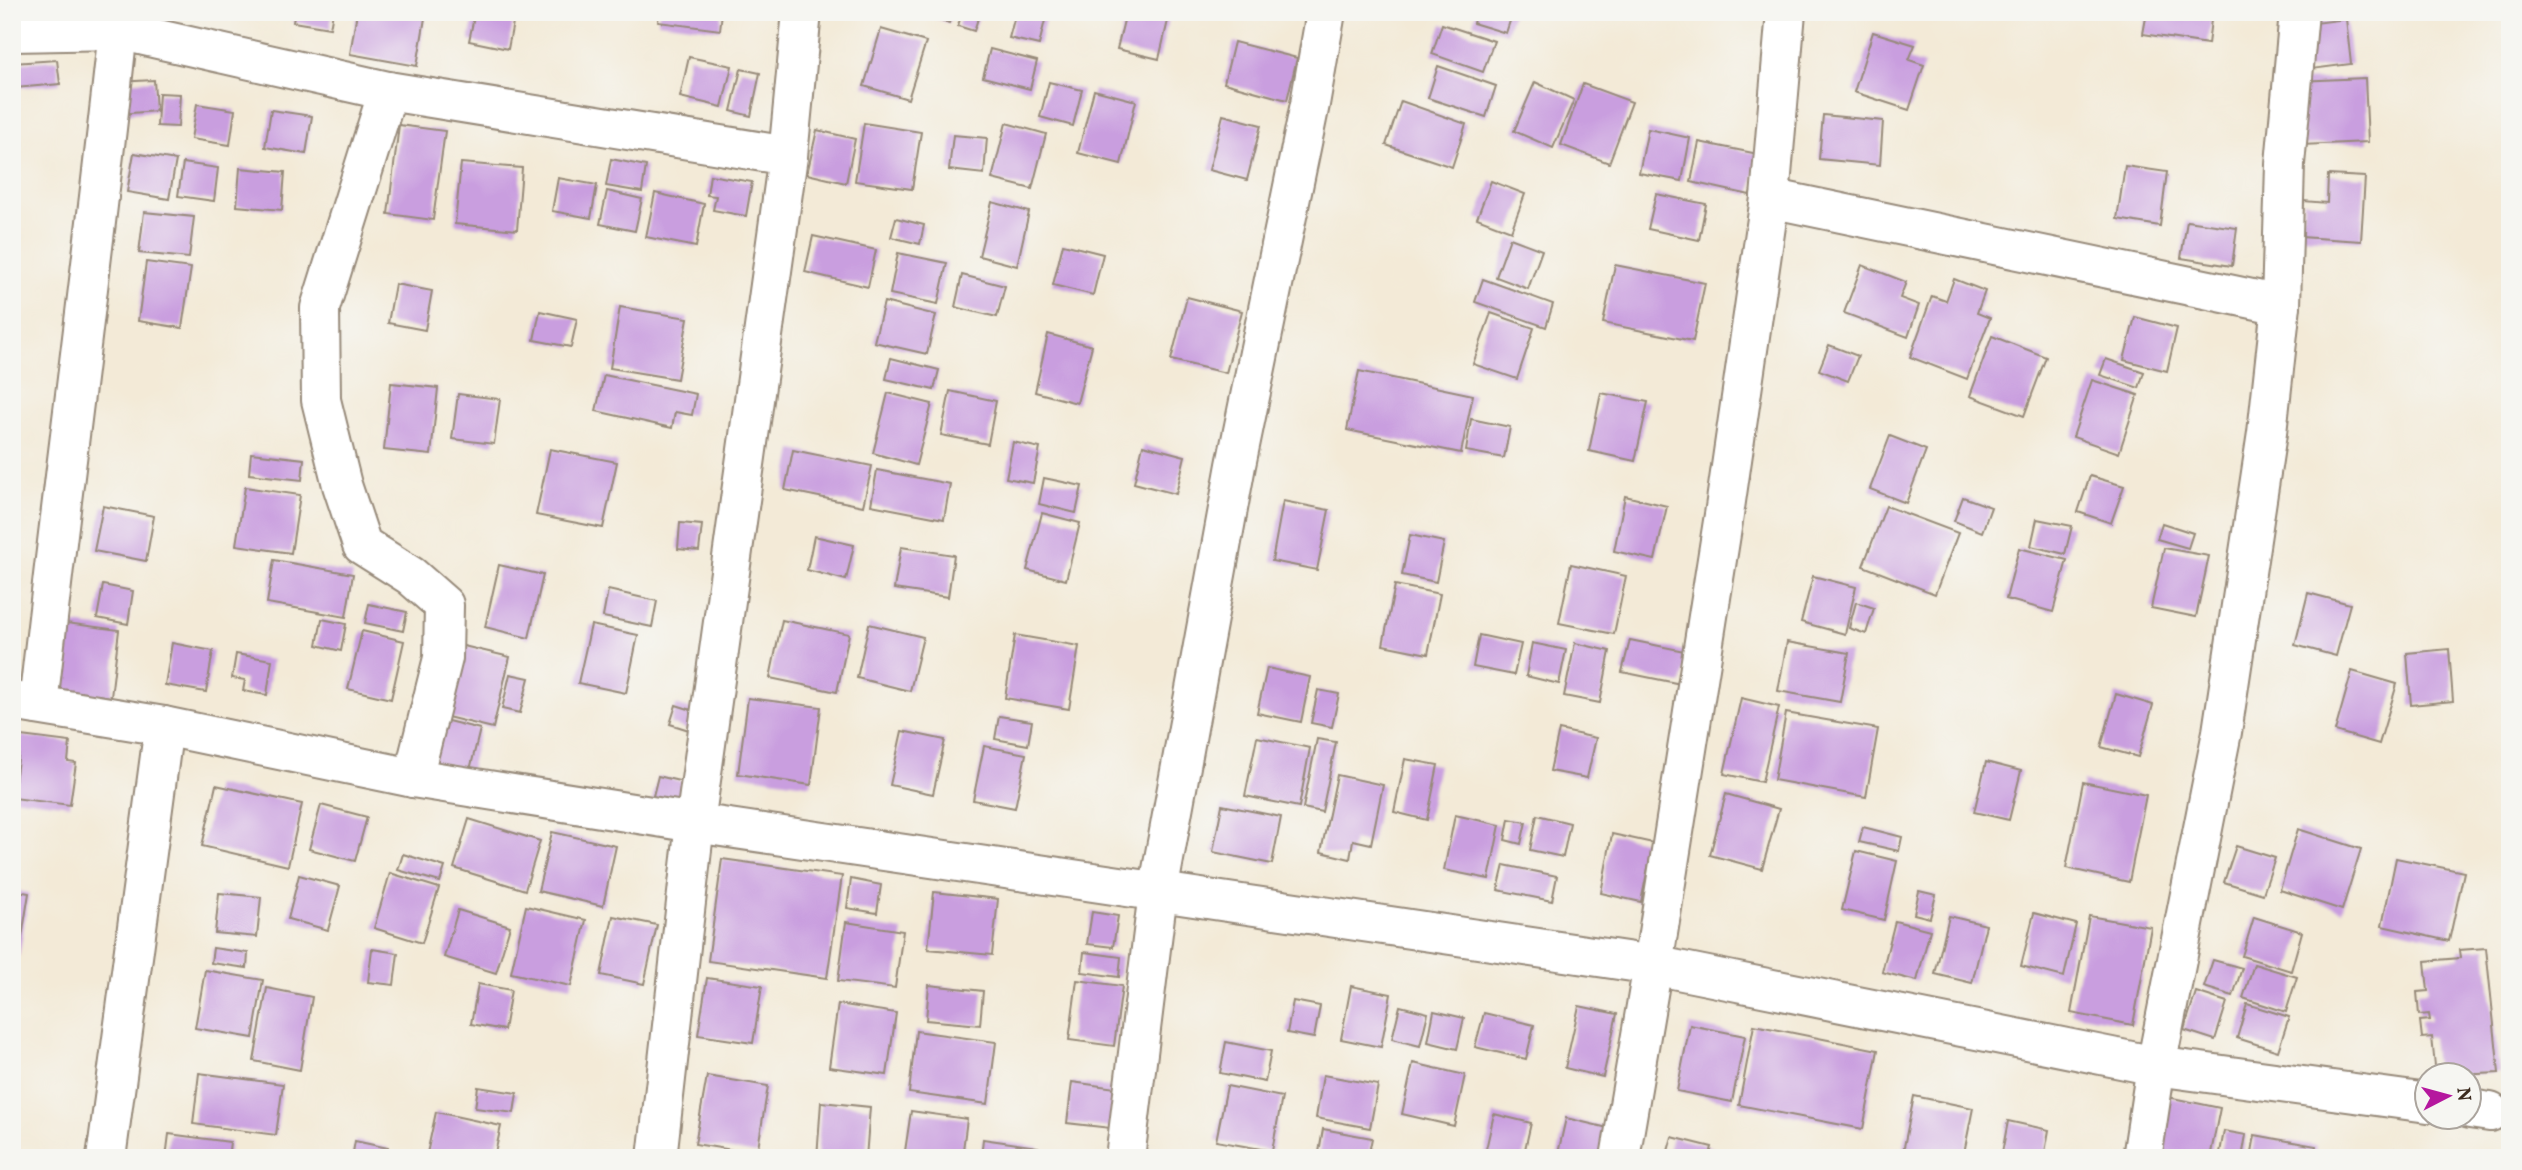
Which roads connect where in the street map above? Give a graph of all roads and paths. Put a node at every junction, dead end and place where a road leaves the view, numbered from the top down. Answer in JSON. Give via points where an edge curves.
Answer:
{"nodes":[{"id":1,"x":802,"y":12,"type":"edge"},
{"id":2,"x":1326,"y":12,"type":"edge"},
{"id":3,"x":1787,"y":12,"type":"edge"},
{"id":4,"x":2299,"y":12,"type":"edge"},
{"id":5,"x":118,"y":30,"type":"junction"},
{"id":6,"x":12,"y":32,"type":"edge"},
{"id":7,"x":388,"y":91,"type":"junction"},
{"id":8,"x":788,"y":156,"type":"junction"},
{"id":9,"x":1770,"y":198,"type":"junction"},
{"id":10,"x":2281,"y":306,"type":"junction"},
{"id":11,"x":25,"y":703,"type":"edge"},
{"id":12,"x":164,"y":726,"type":"junction"},
{"id":13,"x":413,"y":778,"type":"junction"},
{"id":14,"x":695,"y":823,"type":"junction"},
{"id":15,"x":1158,"y":892,"type":"junction"},
{"id":16,"x":1653,"y":965,"type":"junction"},
{"id":17,"x":2155,"y":1066,"type":"junction"},
{"id":18,"x":2414,"y":1101,"type":"edge"},
{"id":19,"x":106,"y":1158,"type":"edge"},
{"id":20,"x":657,"y":1158,"type":"edge"},
{"id":21,"x":1125,"y":1158,"type":"edge"},
{"id":22,"x":1620,"y":1158,"type":"edge"},
{"id":23,"x":2142,"y":1158,"type":"edge"}],
"edges":[{"from":1,"to":8,"type":"street"},
{"from":2,"to":15,"type":"street"},
{"from":3,"to":9,"type":"street"},
{"from":4,"to":10,"type":"street","via":[[2285,164]]},
{"from":5,"to":6,"type":"street"},
{"from":5,"to":7,"type":"street"},
{"from":5,"to":11,"type":"street","via":[[62,488]]},
{"from":7,"to":8,"type":"street"},
{"from":7,"to":13,"type":"street","via":[[320,307],[321,400],[362,545],[411,576],[444,605],[443,658]]},
{"from":8,"to":14,"type":"street"},
{"from":9,"to":10,"type":"street"},
{"from":9,"to":16,"type":"street"},
{"from":10,"to":17,"type":"street","via":[[2267,433],[2222,732]]},
{"from":11,"to":12,"type":"street"},
{"from":12,"to":13,"type":"street"},
{"from":12,"to":19,"type":"street"},
{"from":13,"to":14,"type":"street"},
{"from":14,"to":15,"type":"street"},
{"from":14,"to":20,"type":"street"},
{"from":15,"to":16,"type":"street"},
{"from":15,"to":21,"type":"street"},
{"from":16,"to":17,"type":"street"},
{"from":16,"to":22,"type":"street"},
{"from":17,"to":18,"type":"street"},
{"from":17,"to":23,"type":"street"}]}
